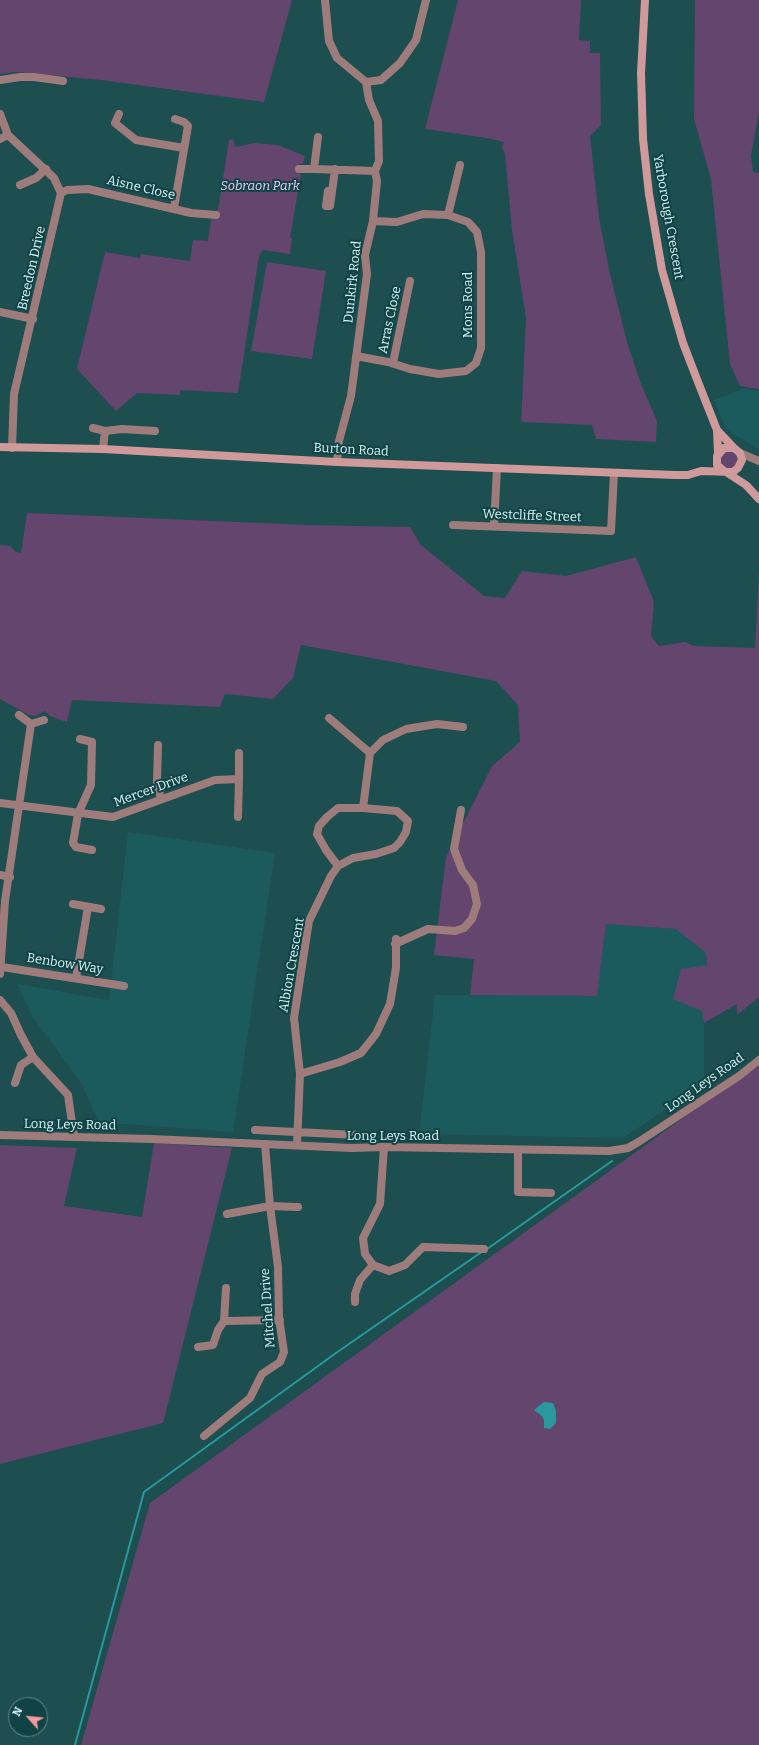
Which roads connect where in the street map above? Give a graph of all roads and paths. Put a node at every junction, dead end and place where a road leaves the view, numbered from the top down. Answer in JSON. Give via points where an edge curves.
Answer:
{"nodes":[{"id":1,"x":325,"y":0,"type":"edge"},
{"id":2,"x":645,"y":0,"type":"edge"},
{"id":3,"x":423,"y":1,"type":"edge"},
{"id":4,"x":0,"y":80,"type":"edge"},
{"id":5,"x":63,"y":81,"type":"dead end"},
{"id":6,"x":366,"y":82,"type":"junction"},
{"id":7,"x":0,"y":114,"type":"edge"},
{"id":8,"x":119,"y":114,"type":"dead end"},
{"id":9,"x":176,"y":119,"type":"dead end"},
{"id":10,"x":8,"y":135,"type":"junction"},
{"id":11,"x":318,"y":137,"type":"dead end"},
{"id":12,"x":0,"y":139,"type":"edge"},
{"id":13,"x":184,"y":148,"type":"junction"},
{"id":14,"x":460,"y":165,"type":"dead end"},
{"id":15,"x":299,"y":169,"type":"dead end"},
{"id":16,"x":314,"y":169,"type":"junction"},
{"id":17,"x":335,"y":169,"type":"junction"},
{"id":18,"x":46,"y":170,"type":"junction"},
{"id":19,"x":375,"y":171,"type":"junction"},
{"id":20,"x":20,"y":185,"type":"dead end"},
{"id":21,"x":332,"y":192,"type":"dead end"},
{"id":22,"x":61,"y":193,"type":"junction"},
{"id":23,"x":174,"y":208,"type":"junction"},
{"id":24,"x":216,"y":214,"type":"dead end"},
{"id":25,"x":448,"y":215,"type":"junction"},
{"id":26,"x":373,"y":221,"type":"junction"},
{"id":27,"x":410,"y":281,"type":"dead end"},
{"id":28,"x":0,"y":312,"type":"edge"},
{"id":29,"x":32,"y":319,"type":"junction"},
{"id":30,"x":356,"y":356,"type":"junction"},
{"id":31,"x":393,"y":363,"type":"junction"},
{"id":32,"x":93,"y":428,"type":"dead end"},
{"id":33,"x":717,"y":430,"type":"junction"},
{"id":34,"x":106,"y":431,"type":"junction"},
{"id":35,"x":156,"y":431,"type":"dead end"},
{"id":36,"x":0,"y":447,"type":"edge"},
{"id":37,"x":12,"y":448,"type":"junction"},
{"id":38,"x":103,"y":450,"type":"junction"},
{"id":39,"x":737,"y":451,"type":"junction"},
{"id":40,"x":717,"y":454,"type":"junction"},
{"id":41,"x":759,"y":461,"type":"edge"},
{"id":42,"x":337,"y":462,"type":"junction"},
{"id":43,"x":741,"y":464,"type":"junction"},
{"id":44,"x":497,"y":468,"type":"junction"},
{"id":45,"x":701,"y":472,"type":"junction"},
{"id":46,"x":725,"y":472,"type":"junction"},
{"id":47,"x":614,"y":473,"type":"junction"},
{"id":48,"x":746,"y":485,"type":"junction"},
{"id":49,"x":759,"y":498,"type":"edge"},
{"id":50,"x":453,"y":525,"type":"dead end"},
{"id":51,"x":494,"y":526,"type":"junction"},
{"id":52,"x":19,"y":714,"type":"dead end"},
{"id":53,"x":329,"y":718,"type":"dead end"},
{"id":54,"x":44,"y":720,"type":"dead end"},
{"id":55,"x":31,"y":724,"type":"junction"},
{"id":56,"x":463,"y":727,"type":"dead end"},
{"id":57,"x":80,"y":739,"type":"dead end"},
{"id":58,"x":158,"y":746,"type":"dead end"},
{"id":59,"x":239,"y":753,"type":"dead end"},
{"id":60,"x":370,"y":753,"type":"junction"},
{"id":61,"x":239,"y":779,"type":"junction"},
{"id":62,"x":162,"y":799,"type":"junction"},
{"id":63,"x":0,"y":803,"type":"edge"},
{"id":64,"x":20,"y":806,"type":"junction"},
{"id":65,"x":363,"y":808,"type":"junction"},
{"id":66,"x":461,"y":810,"type":"dead end"},
{"id":67,"x":78,"y":814,"type":"junction"},
{"id":68,"x":238,"y":817,"type":"dead end"},
{"id":69,"x":92,"y":850,"type":"dead end"},
{"id":70,"x":338,"y":866,"type":"junction"},
{"id":71,"x":0,"y":875,"type":"edge"},
{"id":72,"x":10,"y":876,"type":"junction"},
{"id":73,"x":73,"y":904,"type":"dead end"},
{"id":74,"x":88,"y":907,"type":"junction"},
{"id":75,"x":101,"y":909,"type":"dead end"},
{"id":76,"x":1,"y":931,"type":"edge"},
{"id":77,"x":1,"y":970,"type":"edge"},
{"id":78,"x":76,"y":978,"type":"junction"},
{"id":79,"x":124,"y":986,"type":"dead end"},
{"id":80,"x":0,"y":1000,"type":"edge"},
{"id":81,"x":34,"y":1057,"type":"junction"},
{"id":82,"x":759,"y":1060,"type":"edge"},
{"id":83,"x":300,"y":1074,"type":"junction"},
{"id":84,"x":15,"y":1084,"type":"dead end"},
{"id":85,"x":255,"y":1130,"type":"dead end"},
{"id":86,"x":298,"y":1132,"type":"junction"},
{"id":87,"x":0,"y":1135,"type":"edge"},
{"id":88,"x":357,"y":1135,"type":"dead end"},
{"id":89,"x":74,"y":1137,"type":"junction"},
{"id":90,"x":265,"y":1144,"type":"junction"},
{"id":91,"x":297,"y":1145,"type":"junction"},
{"id":92,"x":384,"y":1147,"type":"junction"},
{"id":93,"x":518,"y":1150,"type":"junction"},
{"id":94,"x":552,"y":1193,"type":"dead end"},
{"id":95,"x":270,"y":1206,"type":"junction"},
{"id":96,"x":298,"y":1207,"type":"dead end"},
{"id":97,"x":228,"y":1214,"type":"dead end"},
{"id":98,"x":484,"y":1249,"type":"dead end"},
{"id":99,"x":373,"y":1265,"type":"junction"},
{"id":100,"x":226,"y":1288,"type":"dead end"},
{"id":101,"x":355,"y":1302,"type":"dead end"},
{"id":102,"x":280,"y":1320,"type":"junction"},
{"id":103,"x":224,"y":1321,"type":"junction"},
{"id":104,"x":198,"y":1348,"type":"dead end"},
{"id":105,"x":204,"y":1436,"type":"dead end"}],
"edges":[{"from":1,"to":6,"type":"street","via":[[329,41],[337,58]]},
{"from":2,"to":33,"type":"main road","name":"Yarborough Crescent","via":[[640,73],[649,194],[662,270],[683,343]]},
{"from":3,"to":6,"type":"street","via":[[416,40],[400,63],[381,80]]},
{"from":4,"to":5,"type":"street","via":[[34,77]]},
{"from":6,"to":19,"type":"street","name":"Dunkirk Road","via":[[369,100],[378,122],[379,161]]},
{"from":7,"to":10,"type":"street"},
{"from":8,"to":13,"type":"street","via":[[115,123],[136,140]]},
{"from":9,"to":13,"type":"street","via":[[188,126]]},
{"from":10,"to":12,"type":"street"},
{"from":10,"to":18,"type":"street"},
{"from":11,"to":16,"type":"street"},
{"from":13,"to":23,"type":"street"},
{"from":14,"to":25,"type":"street"},
{"from":15,"to":16,"type":"street"},
{"from":16,"to":17,"type":"street"},
{"from":17,"to":19,"type":"street"},
{"from":17,"to":21,"type":"street"},
{"from":18,"to":20,"type":"street"},
{"from":18,"to":22,"type":"street","via":[[54,178]]},
{"from":19,"to":26,"type":"street","name":"Dunkirk Road","via":[[377,181]]},
{"from":22,"to":23,"type":"street","name":"Aisne Close","via":[[67,190],[88,189]]},
{"from":22,"to":29,"type":"street","name":"Breedon Drive"},
{"from":23,"to":24,"type":"street","name":"Aisne Close","via":[[191,213]]},
{"from":25,"to":26,"type":"street","name":"Mons Road","via":[[423,214],[397,222]]},
{"from":25,"to":31,"type":"street","name":"Mons Road","via":[[468,222],[477,232],[481,252],[481,347],[476,362],[466,371],[439,374]]},
{"from":26,"to":30,"type":"street","name":"Dunkirk Road","via":[[365,255],[367,274]]},
{"from":27,"to":31,"type":"street","name":"Arras Close"},
{"from":28,"to":29,"type":"street"},
{"from":29,"to":37,"type":"street","name":"Breedon Drive","via":[[14,394]]},
{"from":30,"to":31,"type":"street","name":"Mons Road"},
{"from":30,"to":42,"type":"street","name":"Dunkirk Road","via":[[351,396],[339,441]]},
{"from":32,"to":34,"type":"street"},
{"from":33,"to":39,"type":"main road"},
{"from":33,"to":40,"type":"main road"},
{"from":34,"to":35,"type":"street"},
{"from":34,"to":38,"type":"street"},
{"from":36,"to":37,"type":"main road","name":"Burton Road"},
{"from":37,"to":38,"type":"main road","name":"Burton Road"},
{"from":38,"to":42,"type":"main road","name":"Burton Road"},
{"from":39,"to":40,"type":"main road","via":[[727,447]]},
{"from":39,"to":41,"type":"street"},
{"from":39,"to":43,"type":"main road"},
{"from":40,"to":45,"type":"main road"},
{"from":40,"to":46,"type":"main road","via":[[717,465]]},
{"from":41,"to":43,"type":"street"},
{"from":42,"to":44,"type":"main road","name":"Burton Road"},
{"from":43,"to":46,"type":"main road","via":[[736,470]]},
{"from":43,"to":48,"type":"main road"},
{"from":44,"to":47,"type":"main road","name":"Burton Road"},
{"from":44,"to":51,"type":"street"},
{"from":45,"to":46,"type":"main road","name":"Burton Road"},
{"from":45,"to":47,"type":"main road","name":"Burton Road","via":[[688,475]]},
{"from":46,"to":48,"type":"main road"},
{"from":47,"to":51,"type":"street","name":"Westcliffe Street","via":[[611,531]]},
{"from":48,"to":49,"type":"main road"},
{"from":50,"to":51,"type":"street","name":"Westcliffe Street"},
{"from":52,"to":55,"type":"street"},
{"from":53,"to":60,"type":"street"},
{"from":54,"to":55,"type":"street"},
{"from":55,"to":64,"type":"street"},
{"from":56,"to":60,"type":"street","via":[[437,724],[406,729],[383,740]]},
{"from":57,"to":67,"type":"street","via":[[92,742],[91,785]]},
{"from":58,"to":62,"type":"street","via":[[157,782]]},
{"from":59,"to":61,"type":"street"},
{"from":60,"to":65,"type":"street"},
{"from":61,"to":62,"type":"street","name":"Mercer Drive","via":[[215,780]]},
{"from":61,"to":68,"type":"street"},
{"from":62,"to":67,"type":"street","name":"Mercer Drive","via":[[113,817]]},
{"from":63,"to":64,"type":"street","name":"Mercer Drive"},
{"from":64,"to":67,"type":"street","name":"Mercer Drive"},
{"from":64,"to":72,"type":"street"},
{"from":65,"to":70,"type":"street","via":[[338,808],[319,826],[317,834]]},
{"from":65,"to":70,"type":"street","via":[[397,811],[408,822],[406,832],[394,848],[353,858]]},
{"from":66,"to":83,"type":"street","via":[[454,849],[462,870],[473,885],[477,904],[472,919],[464,928],[455,931],[428,929],[396,941],[396,968],[390,1004],[376,1034],[361,1053]]},
{"from":67,"to":69,"type":"street","via":[[73,843],[76,847]]},
{"from":70,"to":83,"type":"street","name":"Albion Crescent","via":[[309,922],[294,1018]]},
{"from":71,"to":72,"type":"street"},
{"from":72,"to":76,"type":"street"},
{"from":73,"to":74,"type":"street"},
{"from":74,"to":75,"type":"street"},
{"from":74,"to":78,"type":"street"},
{"from":76,"to":77,"type":"street"},
{"from":77,"to":78,"type":"street","name":"Benbow Way"},
{"from":78,"to":79,"type":"street","name":"Benbow Way"},
{"from":80,"to":81,"type":"street","via":[[11,1013]]},
{"from":81,"to":84,"type":"street","via":[[21,1065]]},
{"from":81,"to":89,"type":"street","via":[[68,1096]]},
{"from":82,"to":93,"type":"street","name":"Long Leys Road","via":[[700,1103],[628,1148],[601,1152]]},
{"from":83,"to":86,"type":"street","name":"Albion Crescent"},
{"from":85,"to":86,"type":"street"},
{"from":86,"to":88,"type":"street"},
{"from":86,"to":91,"type":"street","name":"Albion Crescent"},
{"from":87,"to":89,"type":"street","name":"Long Leys Road"},
{"from":89,"to":90,"type":"street","name":"Long Leys Road"},
{"from":90,"to":91,"type":"street","name":"Long Leys Road"},
{"from":90,"to":95,"type":"street","name":"Mitchel Drive"},
{"from":91,"to":92,"type":"street","name":"Long Leys Road"},
{"from":92,"to":93,"type":"street","name":"Long Leys Road"},
{"from":92,"to":99,"type":"street","via":[[380,1204],[363,1238],[365,1254]]},
{"from":93,"to":94,"type":"street","via":[[518,1192]]},
{"from":95,"to":96,"type":"street"},
{"from":95,"to":97,"type":"street"},
{"from":95,"to":102,"type":"street","name":"Mitchel Drive","via":[[278,1267]]},
{"from":98,"to":99,"type":"street","via":[[423,1246],[405,1265],[389,1271]]},
{"from":99,"to":101,"type":"street","via":[[360,1280],[354,1294]]},
{"from":100,"to":103,"type":"street"},
{"from":102,"to":103,"type":"street"},
{"from":102,"to":105,"type":"street","name":"Mitchel Drive","via":[[284,1352],[280,1362],[262,1374],[250,1398]]},
{"from":103,"to":104,"type":"street","via":[[213,1345]]}]}
